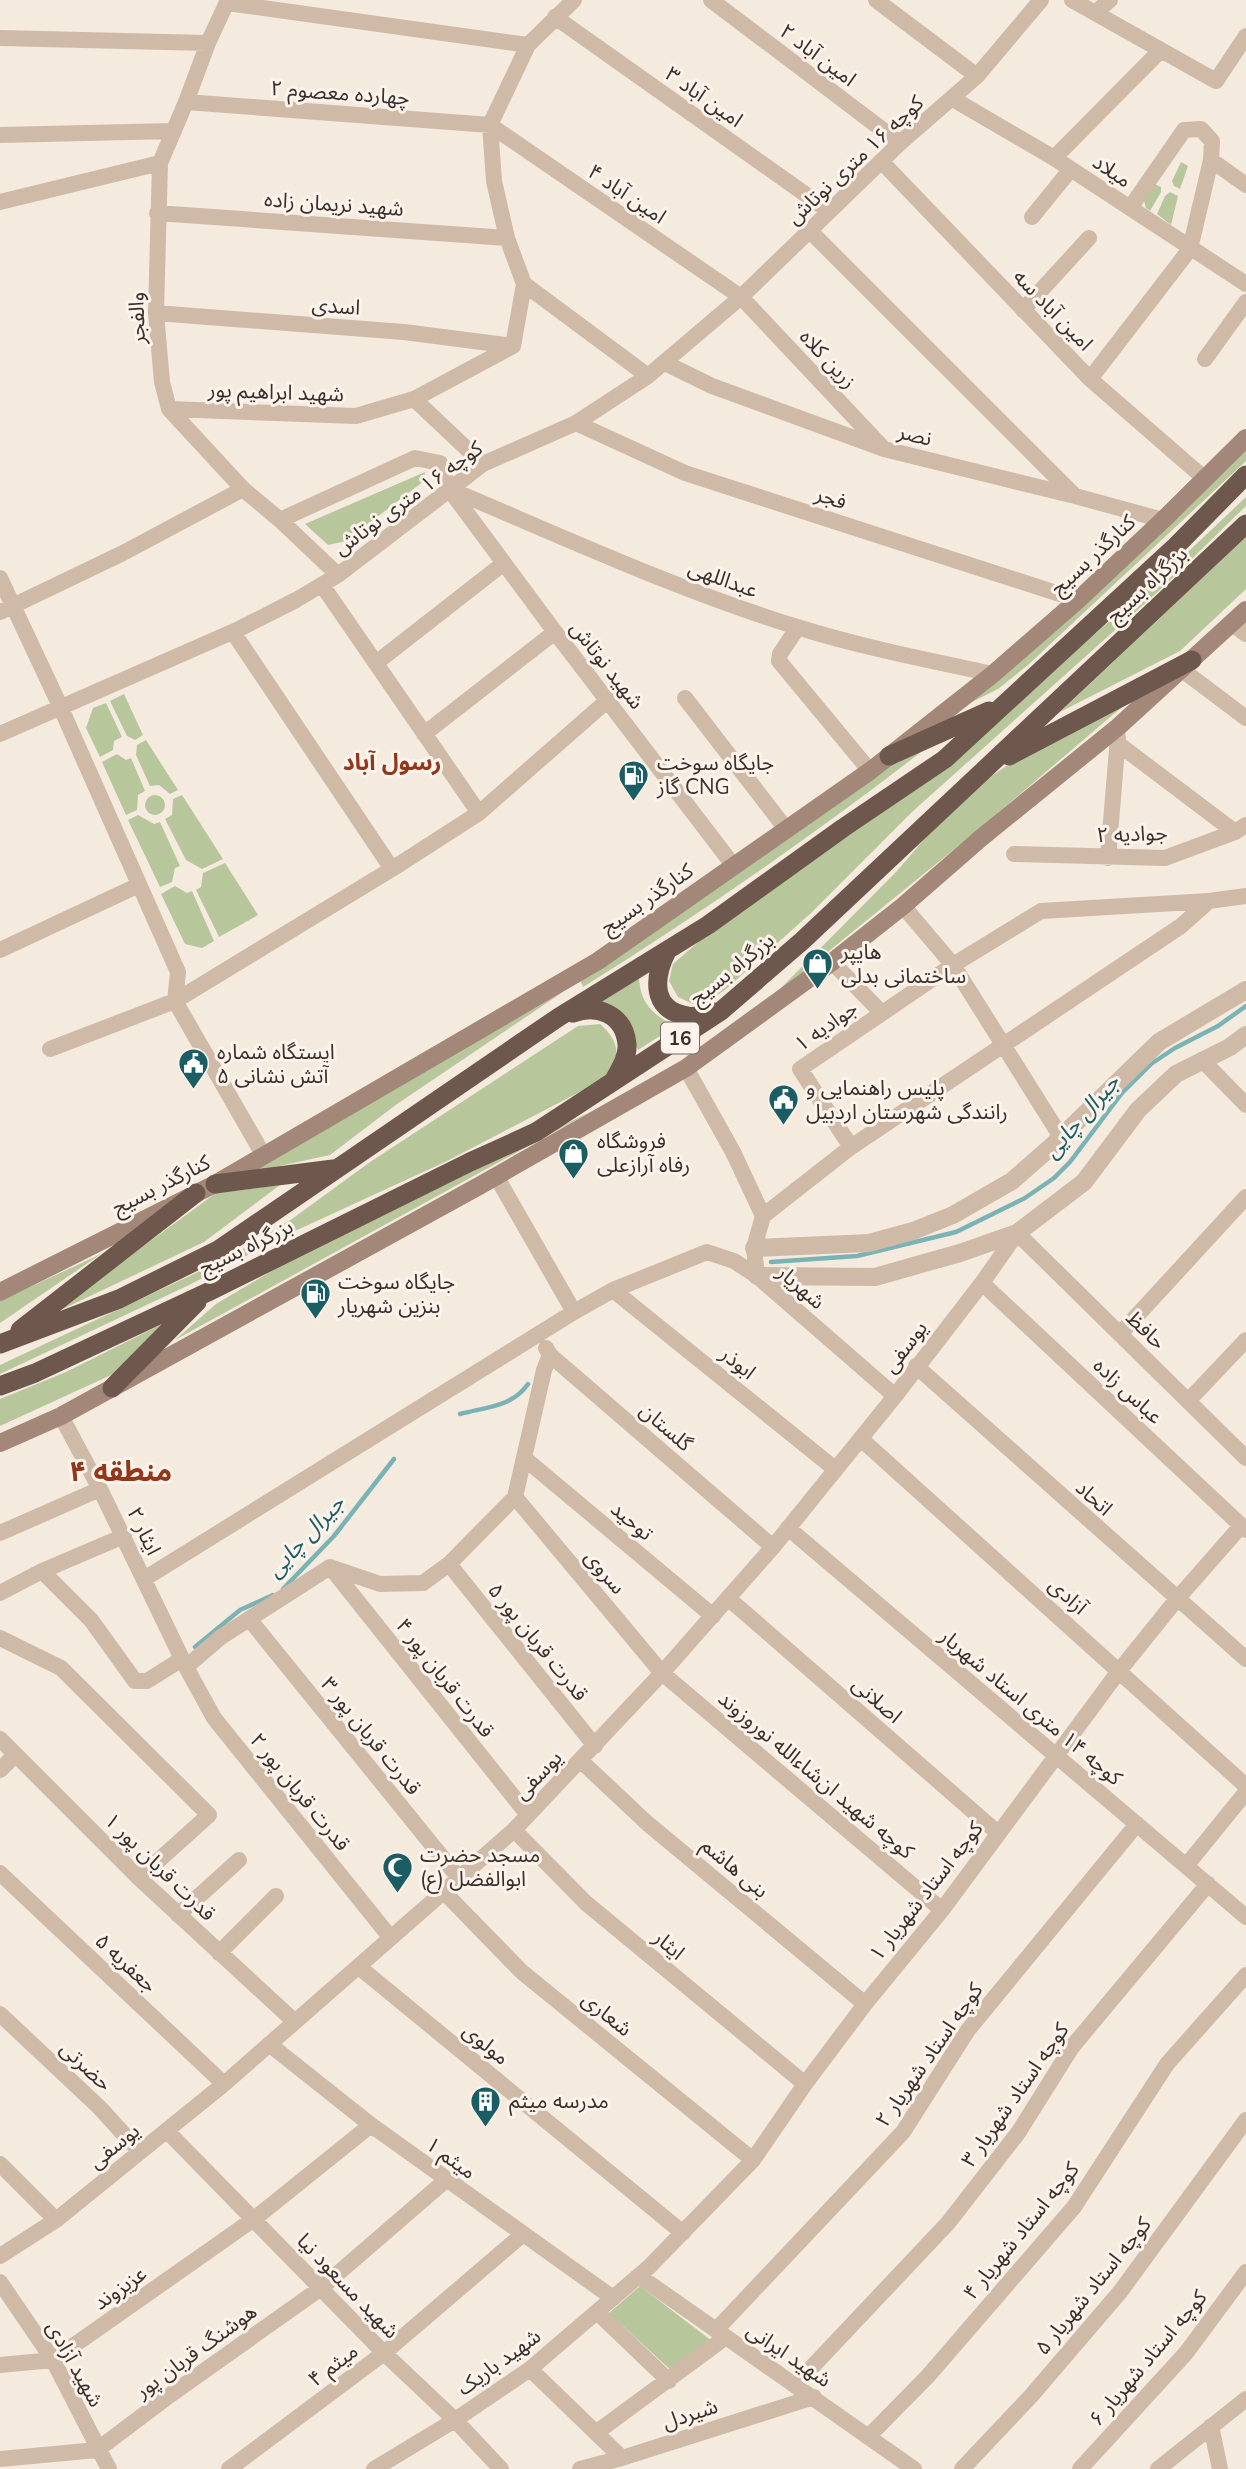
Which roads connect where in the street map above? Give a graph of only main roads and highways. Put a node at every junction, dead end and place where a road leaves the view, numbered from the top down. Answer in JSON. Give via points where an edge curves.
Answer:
{"nodes":[{"id":1,"x":1246,"y":438,"type":"edge"},
{"id":2,"x":1246,"y":475,"type":"edge"},
{"id":3,"x":1246,"y":524,"type":"edge"},
{"id":4,"x":1246,"y":610,"type":"edge"},
{"id":5,"x":1239,"y":628,"type":"edge"},
{"id":6,"x":1186,"y":664,"type":"junction"},
{"id":7,"x":1003,"y":705,"type":"junction"},
{"id":8,"x":889,"y":756,"type":"junction"},
{"id":9,"x":986,"y":767,"type":"junction"},
{"id":10,"x":667,"y":951,"type":"junction"},
{"id":11,"x":721,"y":1011,"type":"junction"},
{"id":12,"x":559,"y":1017,"type":"junction"},
{"id":13,"x":613,"y":1081,"type":"junction"},
{"id":14,"x":338,"y":1168,"type":"junction"},
{"id":15,"x":215,"y":1184,"type":"junction"},
{"id":16,"x":196,"y":1193,"type":"junction"},
{"id":17,"x":0,"y":1292,"type":"edge"},
{"id":18,"x":208,"y":1292,"type":"junction"},
{"id":19,"x":1,"y":1344,"type":"edge"},
{"id":20,"x":0,"y":1386,"type":"edge"},
{"id":21,"x":112,"y":1388,"type":"junction"},
{"id":22,"x":0,"y":1443,"type":"edge"}],
"edges":[{"from":1,"to":8,"type":"main road","name":"کنارگذر بسیج","via":[[1078,600]]},
{"from":2,"to":7,"type":"highway","name":"بزرگراه بسیج","via":[[1177,546]]},
{"from":3,"to":9,"type":"highway","name":"بزرگراه بسیج","number":"16"},
{"from":4,"to":5,"type":"main road"},
{"from":5,"to":6,"type":"main road"},
{"from":6,"to":9,"type":"highway"},
{"from":6,"to":21,"type":"main road","via":[[1118,735],[981,838],[831,962],[686,1068]]},
{"from":7,"to":8,"type":"highway"},
{"from":7,"to":10,"type":"highway","name":"بزرگراه بسیج","via":[[945,759]]},
{"from":8,"to":15,"type":"main road","name":"کنارگذر بسیج","via":[[598,961]]},
{"from":9,"to":11,"type":"highway","name":"بزرگراه بسیج","number":"16","via":[[802,942]]},
{"from":10,"to":11,"type":"highway","via":[[658,969],[656,990],[670,1011],[689,1017]]},
{"from":10,"to":12,"type":"highway","name":"بزرگراه بسیج"},
{"from":11,"to":13,"type":"highway","name":"بزرگراه بسیج","number":"16"},
{"from":12,"to":13,"type":"highway","via":[[594,1008],[617,1021],[627,1044],[624,1063]]},
{"from":12,"to":14,"type":"highway","name":"بزرگراه بسیج"},
{"from":13,"to":18,"type":"highway","name":"بزرگراه بسیج","number":"16","via":[[536,1132]]},
{"from":14,"to":15,"type":"highway"},
{"from":14,"to":19,"type":"highway","name":"بزرگراه بسیج","via":[[218,1250],[120,1299]]},
{"from":15,"to":16,"type":"main road","name":"کنارگذر بسیج"},
{"from":16,"to":17,"type":"main road","name":"کنارگذر بسیج"},
{"from":16,"to":19,"type":"highway"},
{"from":18,"to":20,"type":"highway","name":"بزرگراه بسیج","number":"16"},
{"from":18,"to":21,"type":"highway"},
{"from":21,"to":22,"type":"main road"}]}
